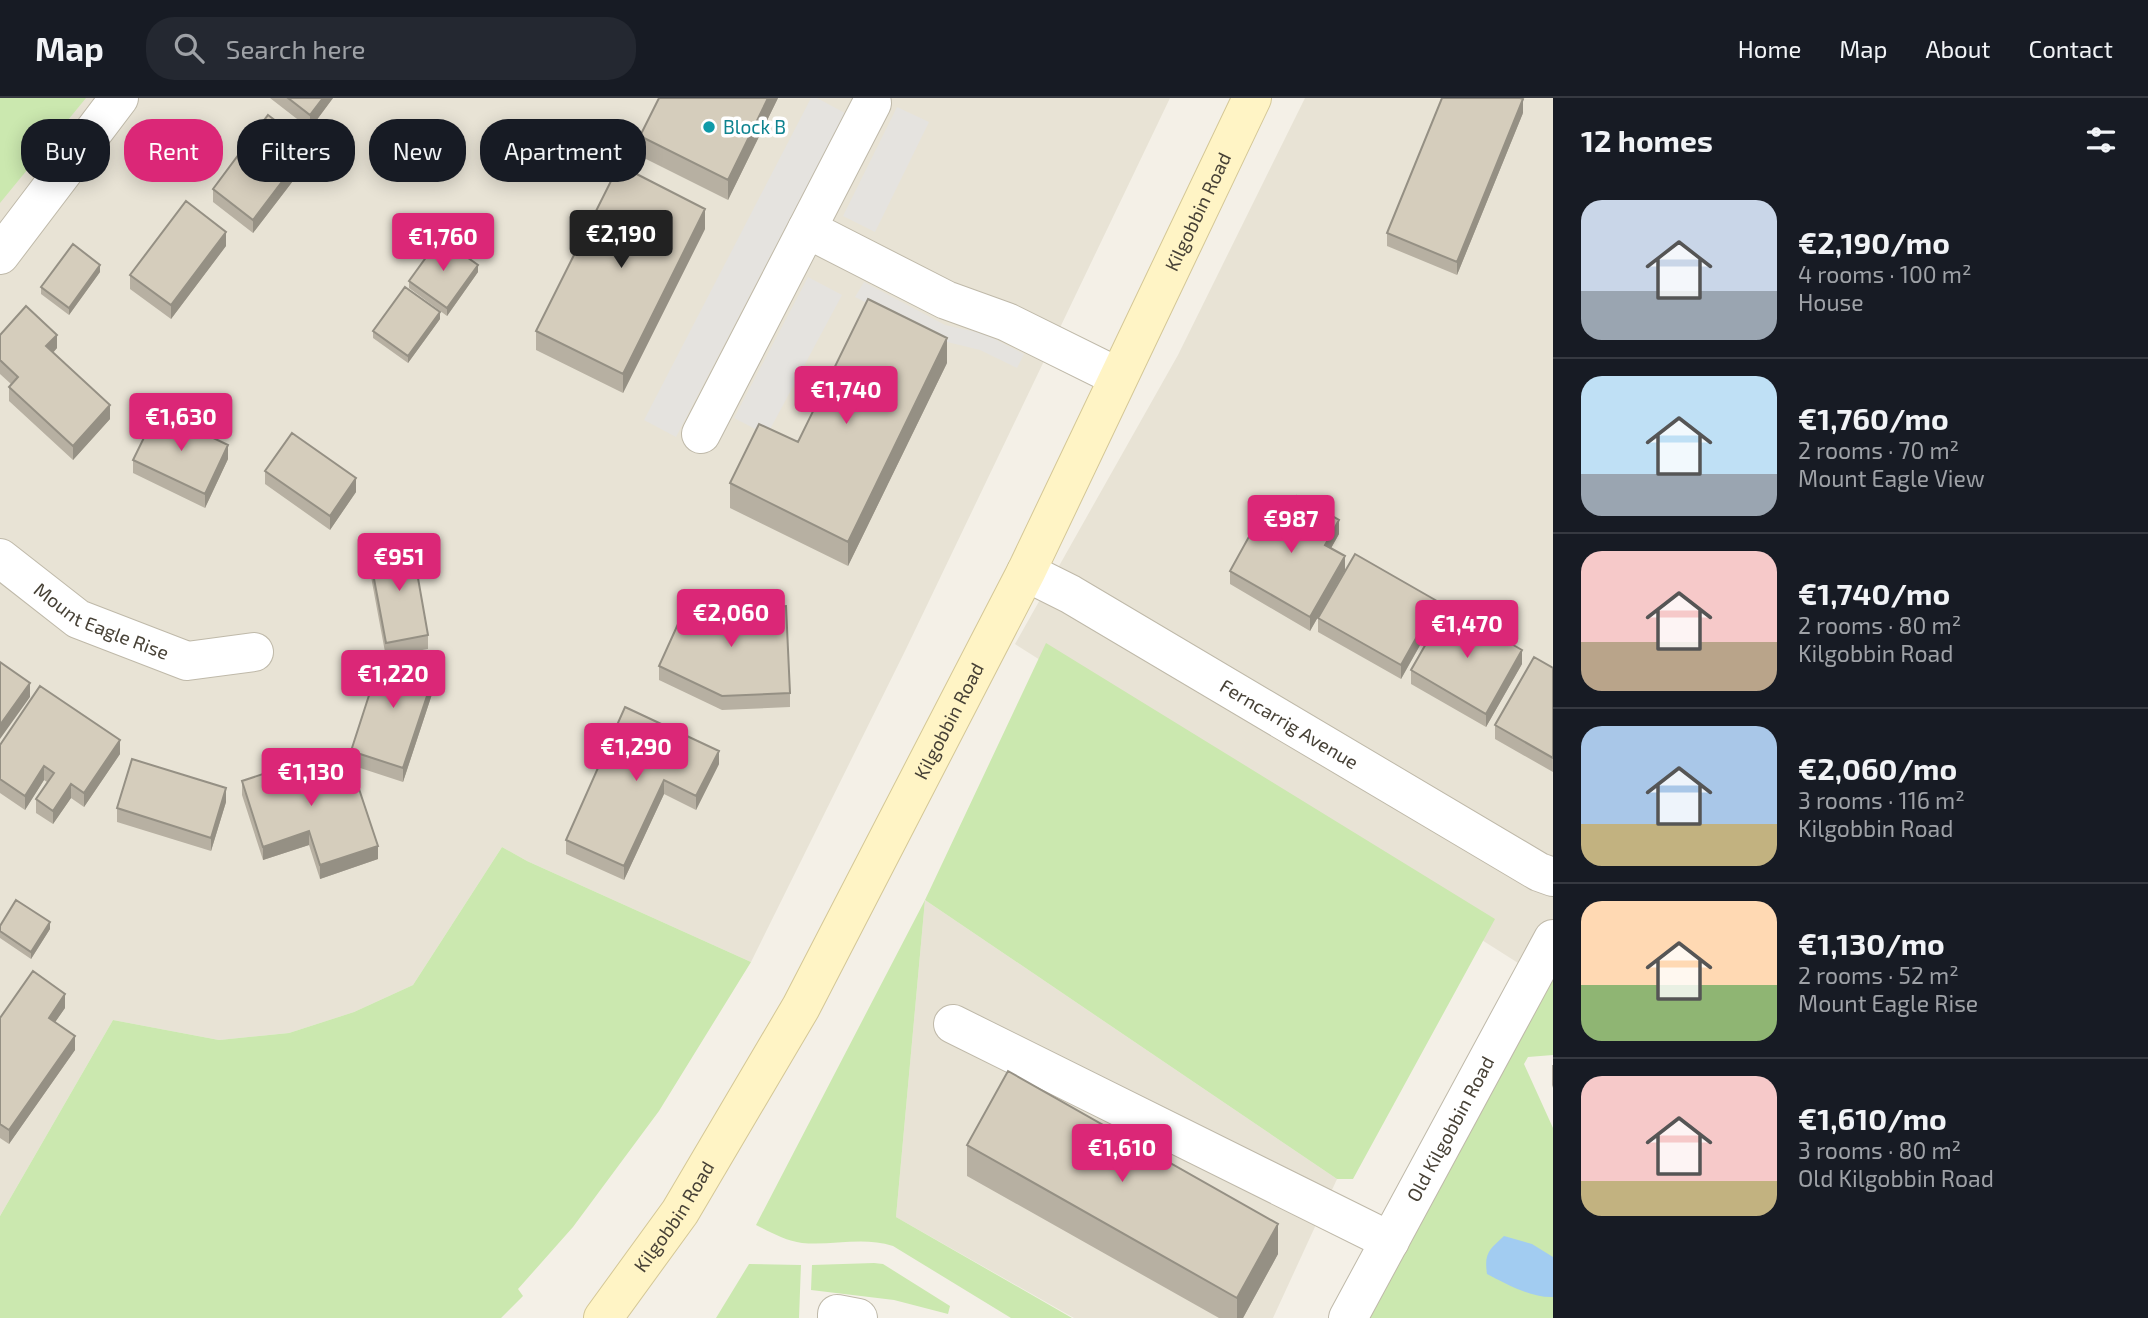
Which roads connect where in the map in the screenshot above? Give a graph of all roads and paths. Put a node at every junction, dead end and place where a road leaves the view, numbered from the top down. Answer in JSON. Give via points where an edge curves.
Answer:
{"nodes":[{"id":1,"x":119,"y":98,"type":"edge"},
{"id":2,"x":1252,"y":98,"type":"edge"},
{"id":3,"x":872,"y":103,"type":"dead end"},
{"id":4,"x":807,"y":229,"type":"junction"},
{"id":5,"x":0,"y":255,"type":"edge"},
{"id":6,"x":1118,"y":377,"type":"junction"},
{"id":7,"x":701,"y":434,"type":"dead end"},
{"id":8,"x":0,"y":558,"type":"edge"},
{"id":9,"x":1026,"y":572,"type":"junction"},
{"id":10,"x":254,"y":652,"type":"dead end"},
{"id":11,"x":1553,"y":877,"type":"edge"},
{"id":12,"x":1553,"y":939,"type":"edge"},
{"id":13,"x":953,"y":1024,"type":"dead end"},
{"id":14,"x":1390,"y":1241,"type":"junction"},
{"id":15,"x":603,"y":1318,"type":"edge"},
{"id":16,"x":837,"y":1318,"type":"edge"},
{"id":17,"x":858,"y":1318,"type":"edge"},
{"id":18,"x":1348,"y":1318,"type":"edge"}],
"edges":[{"from":1,"to":5,"type":"street"},
{"from":2,"to":6,"type":"street","name":"Kilgobbin Road"},
{"from":3,"to":4,"type":"street"},
{"from":4,"to":6,"type":"street","via":[[946,300],[1007,322]]},
{"from":4,"to":7,"type":"street"},
{"from":6,"to":9,"type":"street","name":"Kilgobbin Road"},
{"from":8,"to":10,"type":"street","name":"Mount Eagle Rise","via":[[78,619],[187,661]]},
{"from":9,"to":11,"type":"street","name":"Ferncarrig Avenue"},
{"from":9,"to":15,"type":"street","name":"Kilgobbin Road","via":[[801,1007],[680,1212]]},
{"from":12,"to":14,"type":"street","name":"Old Kilgobbin Road"},
{"from":13,"to":14,"type":"street"},
{"from":14,"to":18,"type":"street","name":"Old Kilgobbin Road"},
{"from":16,"to":17,"type":"street","via":[[837,1314]]}]}
